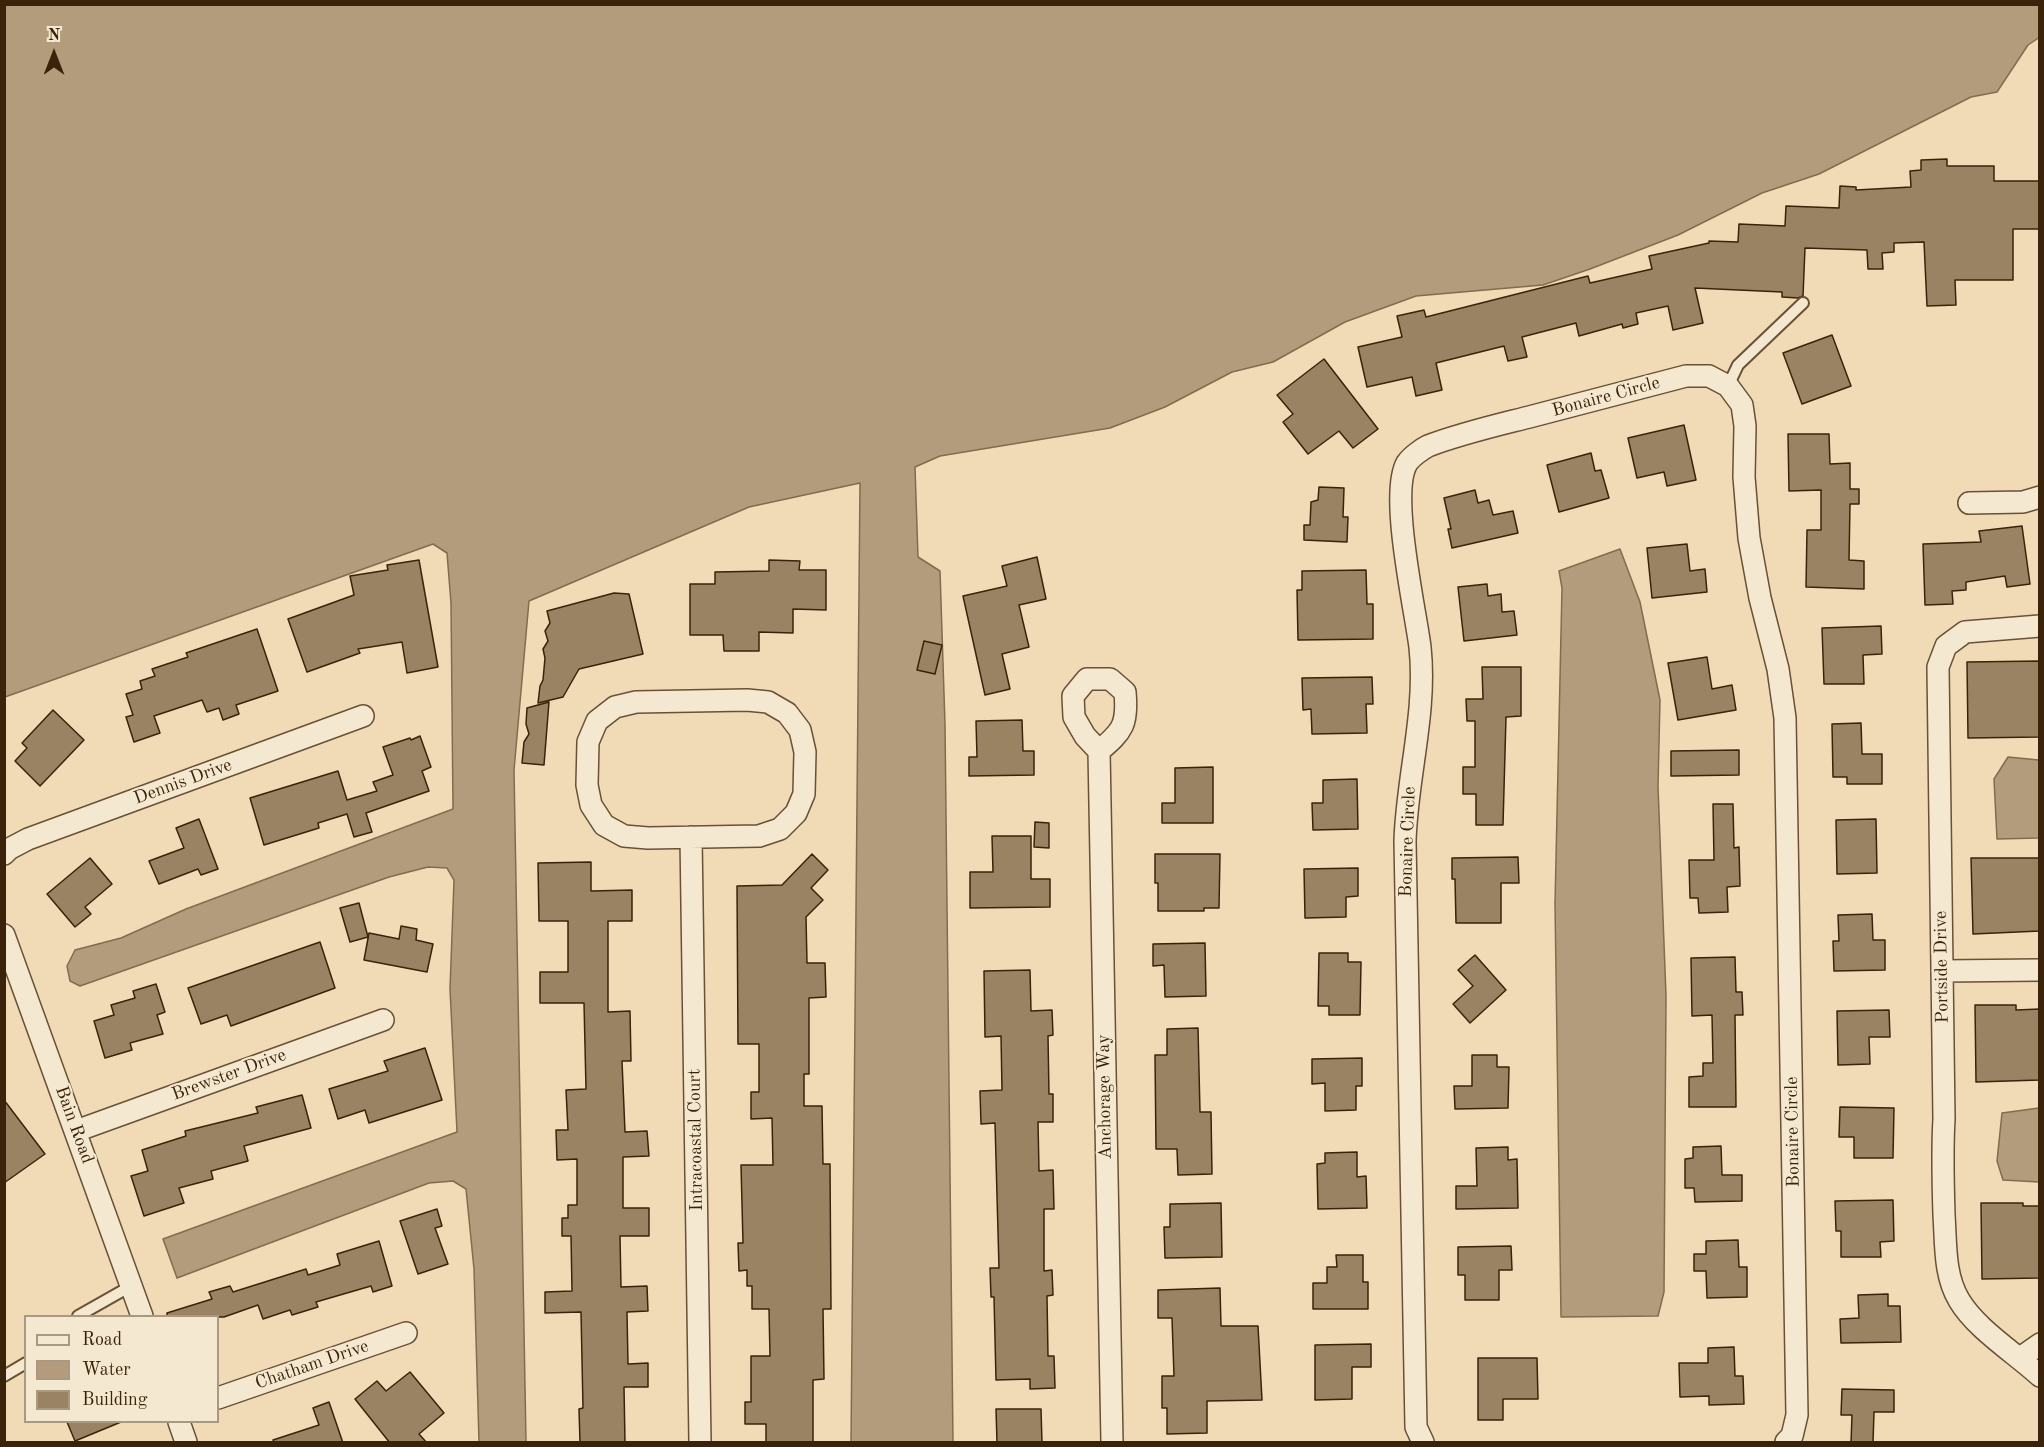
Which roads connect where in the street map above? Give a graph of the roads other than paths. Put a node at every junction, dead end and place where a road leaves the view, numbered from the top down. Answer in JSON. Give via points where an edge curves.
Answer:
{"nodes":[{"id":1,"x":1803,"y":303,"type":"dead end"},
{"id":2,"x":1728,"y":386,"type":"junction"},
{"id":3,"x":2040,"y":497,"type":"edge"},
{"id":4,"x":1969,"y":503,"type":"dead end"},
{"id":5,"x":2040,"y":626,"type":"edge"},
{"id":6,"x":363,"y":716,"type":"dead end"},
{"id":7,"x":1099,"y":751,"type":"dead end"},
{"id":8,"x":691,"y":837,"type":"junction"},
{"id":9,"x":4,"y":854,"type":"edge"},
{"id":10,"x":4,"y":935,"type":"edge"},
{"id":11,"x":2040,"y":970,"type":"edge"},
{"id":12,"x":1943,"y":971,"type":"junction"},
{"id":13,"x":382,"y":1020,"type":"dead end"},
{"id":14,"x":76,"y":1131,"type":"junction"},
{"id":15,"x":131,"y":1286,"type":"junction"},
{"id":16,"x":81,"y":1315,"type":"edge"},
{"id":17,"x":141,"y":1315,"type":"edge"},
{"id":18,"x":406,"y":1333,"type":"dead end"},
{"id":19,"x":2040,"y":1344,"type":"edge"},
{"id":20,"x":2020,"y":1358,"type":"junction"},
{"id":21,"x":24,"y":1364,"type":"edge"},
{"id":22,"x":4,"y":1376,"type":"edge"},
{"id":23,"x":2040,"y":1376,"type":"edge"},
{"id":24,"x":219,"y":1398,"type":"edge"},
{"id":25,"x":179,"y":1423,"type":"edge"},
{"id":26,"x":186,"y":1443,"type":"edge"},
{"id":27,"x":700,"y":1443,"type":"edge"},
{"id":28,"x":1112,"y":1443,"type":"edge"},
{"id":29,"x":1423,"y":1443,"type":"edge"},
{"id":30,"x":1786,"y":1443,"type":"edge"}],
"edges":[{"from":1,"to":2,"type":"lane","via":[[1738,365]]},
{"from":2,"to":29,"type":"street","name":"Bonaire Circle","via":[[1708,376],[1686,376],[1425,447],[1407,462],[1401,483],[1402,526],[1420,648],[1422,689],[1405,840],[1416,1427]]},
{"from":2,"to":30,"type":"street","name":"Bonaire Circle","via":[[1742,405],[1749,538],[1785,718],[1797,1414],[1792,1436]]},
{"from":3,"to":4,"type":"street","via":[[2023,502]]},
{"from":5,"to":12,"type":"street","name":"Portside Drive","via":[[1965,632],[1946,646],[1938,667]]},
{"from":6,"to":9,"type":"street","name":"Dennis Drive","via":[[28,839]]},
{"from":7,"to":28,"type":"street","name":"Anchorage Way"},
{"from":8,"to":8,"type":"street","via":[[759,836],[780,828],[796,813],[804,794],[805,752],[800,730],[787,713],[768,702],[747,700],[636,702],[615,707],[597,721],[588,742],[587,785],[591,806],[604,825],[624,836]]},
{"from":8,"to":27,"type":"street","name":"Intracoastal Court"},
{"from":10,"to":14,"type":"street","name":"Bain Road"},
{"from":11,"to":12,"type":"street"},
{"from":12,"to":20,"type":"street","name":"Portside Drive","via":[[1942,1154],[1947,1262],[1959,1301],[1980,1325]]},
{"from":13,"to":14,"type":"street","name":"Brewster Drive"},
{"from":14,"to":15,"type":"street","name":"Bain Road"},
{"from":15,"to":16,"type":"lane"},
{"from":15,"to":17,"type":"street","name":"Bain Road"},
{"from":18,"to":24,"type":"street","name":"Chatham Drive"},
{"from":19,"to":20,"type":"street"},
{"from":20,"to":23,"type":"street","name":"Portside Drive"},
{"from":21,"to":22,"type":"lane"},
{"from":25,"to":26,"type":"street"}]}
